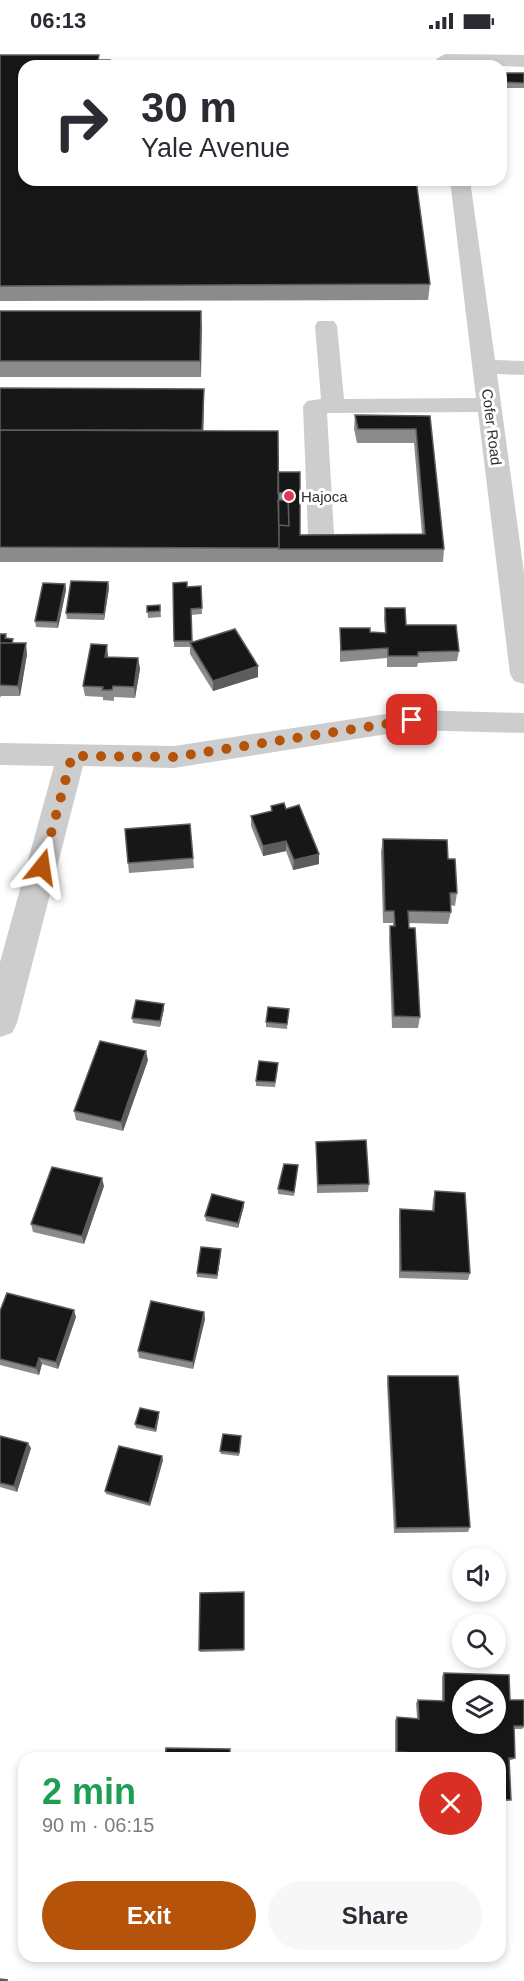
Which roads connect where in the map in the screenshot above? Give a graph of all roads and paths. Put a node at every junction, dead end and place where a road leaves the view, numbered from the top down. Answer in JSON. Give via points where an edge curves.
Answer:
{"nodes":[{"id":1,"x":444,"y":56,"type":"edge"},
{"id":2,"x":524,"y":61,"type":"edge"},
{"id":3,"x":461,"y":186,"type":"edge"},
{"id":4,"x":326,"y":326,"type":"dead end"},
{"id":5,"x":484,"y":367,"type":"junction"},
{"id":6,"x":524,"y":368,"type":"edge"},
{"id":7,"x":333,"y":405,"type":"junction"},
{"id":8,"x":489,"y":405,"type":"junction"},
{"id":9,"x":321,"y":534,"type":"edge"},
{"id":10,"x":524,"y":674,"type":"edge"},
{"id":11,"x":524,"y":723,"type":"edge"},
{"id":12,"x":0,"y":754,"type":"edge"},
{"id":13,"x":72,"y":756,"type":"junction"},
{"id":14,"x":0,"y":1023,"type":"edge"}],
"edges":[{"from":1,"to":2,"type":"street"},
{"from":3,"to":5,"type":"street","name":"Cofer Road"},
{"from":4,"to":7,"type":"street"},
{"from":5,"to":6,"type":"street"},
{"from":5,"to":8,"type":"street","name":"Cofer Road"},
{"from":7,"to":8,"type":"street"},
{"from":7,"to":9,"type":"street","via":[[315,406]]},
{"from":8,"to":10,"type":"street","name":"Cofer Road"},
{"from":11,"to":13,"type":"street","via":[[412,720],[174,757]]},
{"from":12,"to":13,"type":"street"},
{"from":13,"to":14,"type":"street"}]}
